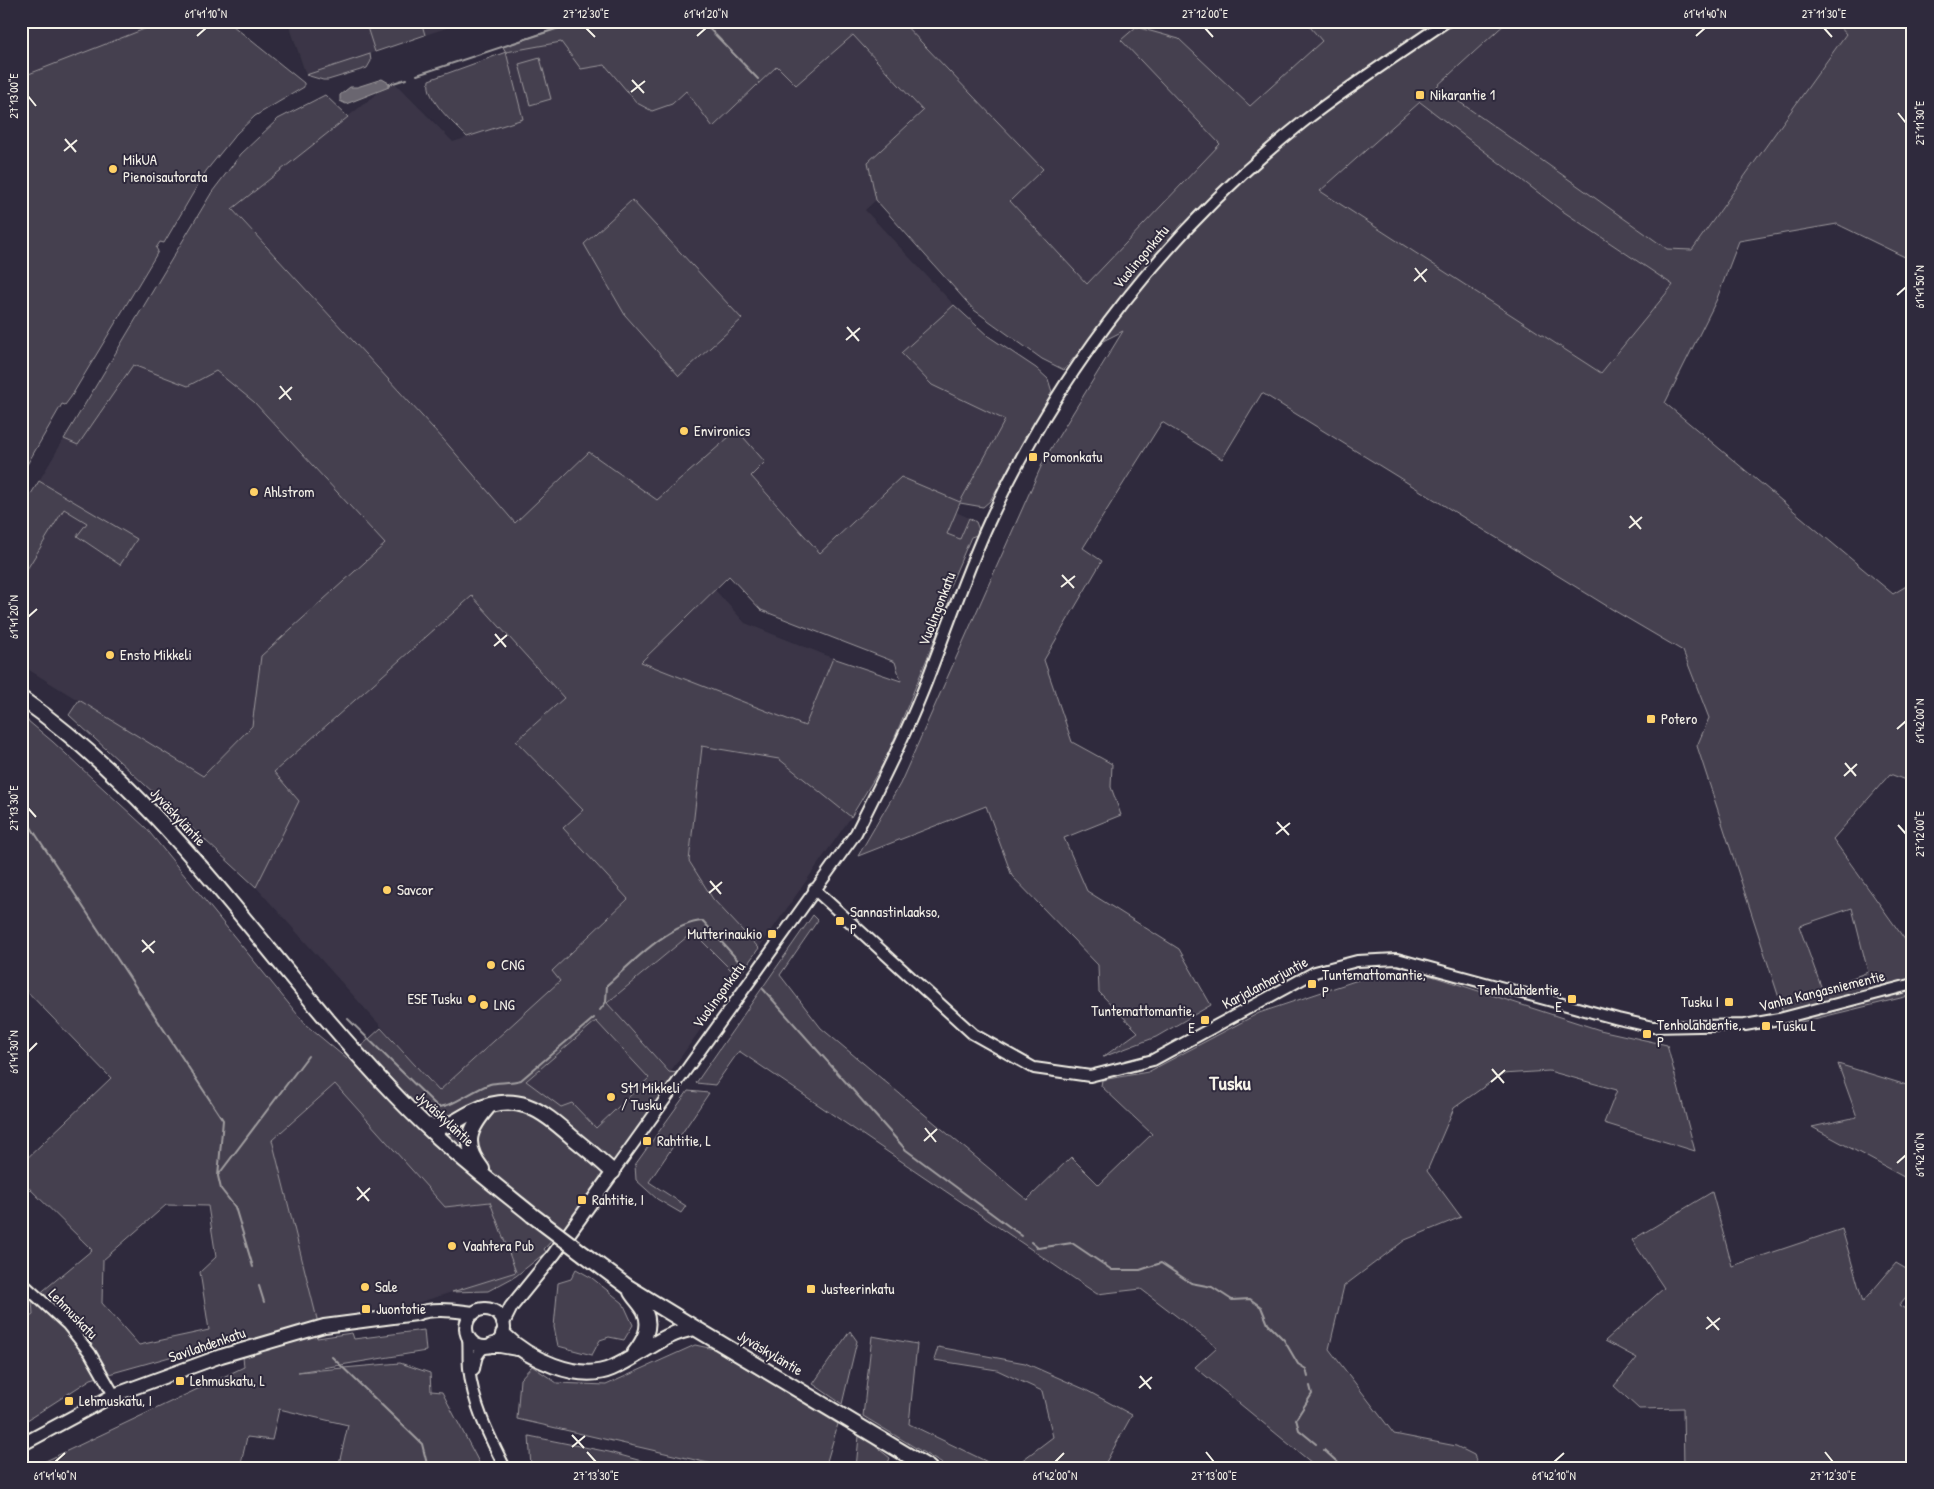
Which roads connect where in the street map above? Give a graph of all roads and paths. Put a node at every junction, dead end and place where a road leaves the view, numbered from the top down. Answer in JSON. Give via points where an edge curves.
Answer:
{"nodes":[{"id":1,"x":1447,"y":21,"type":"edge"},
{"id":2,"x":21,"y":698,"type":"edge"},
{"id":3,"x":814,"y":889,"type":"junction"},
{"id":4,"x":1913,"y":984,"type":"edge"},
{"id":5,"x":1618,"y":1019,"type":"joint"},
{"id":6,"x":489,"y":1106,"type":"junction"},
{"id":7,"x":426,"y":1125,"type":"junction"},
{"id":8,"x":613,"y":1172,"type":"junction"},
{"id":9,"x":495,"y":1185,"type":"junction"},
{"id":10,"x":533,"y":1280,"type":"junction"},
{"id":11,"x":21,"y":1282,"type":"edge"},
{"id":12,"x":628,"y":1287,"type":"junction"},
{"id":13,"x":479,"y":1311,"type":"junction"},
{"id":14,"x":416,"y":1314,"type":"junction"},
{"id":15,"x":503,"y":1328,"type":"junction"},
{"id":16,"x":694,"y":1328,"type":"junction"},
{"id":17,"x":467,"y":1334,"type":"junction"},
{"id":18,"x":489,"y":1346,"type":"junction"},
{"id":19,"x":525,"y":1351,"type":"junction"},
{"id":20,"x":631,"y":1357,"type":"junction"},
{"id":21,"x":472,"y":1378,"type":"junction"},
{"id":22,"x":114,"y":1395,"type":"junction"},
{"id":23,"x":21,"y":1445,"type":"edge"},
{"id":24,"x":506,"y":1468,"type":"edge"},
{"id":25,"x":929,"y":1468,"type":"edge"}],
"edges":[{"from":1,"to":3,"type":"street","name":"Vuolingonkatu","via":[[1336,97],[1237,180],[1154,265],[1084,355],[1055,398],[990,520],[887,772],[856,833]]},
{"from":2,"to":7,"type":"highway","name":"Jyväskyläntie","via":[[116,774],[159,818],[326,1017]]},
{"from":3,"to":5,"type":"street","name":"Karjalanharjuntie","via":[[973,1034],[1034,1068],[1090,1076],[1153,1060],[1315,972],[1357,961],[1397,959]]},
{"from":3,"to":8,"type":"street","name":"Vuolingonkatu"},
{"from":4,"to":5,"type":"street","name":"Vanha Kangasniementie","via":[[1744,1025],[1653,1027]]},
{"from":6,"to":7,"type":"highway","via":[[446,1126]]},
{"from":6,"to":8,"type":"highway","via":[[507,1103],[534,1107]]},
{"from":6,"to":9,"type":"highway","via":[[471,1130],[470,1146],[475,1160]]},
{"from":7,"to":9,"type":"highway","name":"Jyväskyläntie"},
{"from":8,"to":10,"type":"main road","name":"Vuolingonkatu"},
{"from":9,"to":12,"type":"highway","name":"Jyväskyläntie","bridge":true},
{"from":10,"to":13,"type":"main road","name":"Savilahdenkatu","via":[[503,1305]]},
{"from":10,"to":15,"type":"main road","via":[[507,1313]]},
{"from":11,"to":22,"type":"street","name":"Lehmuskatu","via":[[67,1324],[90,1353]]},
{"from":12,"to":16,"type":"highway","name":"Jyväskyläntie"},
{"from":12,"to":20,"type":"highway","via":[[645,1312],[648,1323],[643,1342]]},
{"from":13,"to":14,"type":"main road","name":"Savilahdenkatu","via":[[422,1311]]},
{"from":13,"to":15,"type":"main road","via":[[497,1313]]},
{"from":13,"to":17,"type":"main road","via":[[467,1322]]},
{"from":14,"to":17,"type":"main road","name":"Savilahdenkatu","via":[[453,1319]]},
{"from":14,"to":22,"type":"main road","name":"Savilahdenkatu","via":[[324,1326],[221,1356]]},
{"from":15,"to":18,"type":"main road","via":[[500,1339]]},
{"from":15,"to":19,"type":"highway"},
{"from":16,"to":20,"type":"highway","via":[[669,1334]]},
{"from":16,"to":25,"type":"highway","name":"Jyväskyläntie"},
{"from":17,"to":18,"type":"main road","via":[[475,1344]]},
{"from":17,"to":21,"type":"street"},
{"from":18,"to":19,"type":"highway","via":[[508,1346]]},
{"from":18,"to":21,"type":"street","via":[[479,1351]]},
{"from":19,"to":20,"type":"highway","via":[[551,1364],[586,1373],[612,1368]]},
{"from":21,"to":24,"type":"street","via":[[485,1430]]},
{"from":22,"to":23,"type":"main road","name":"Savilahdenkatu"}]}
